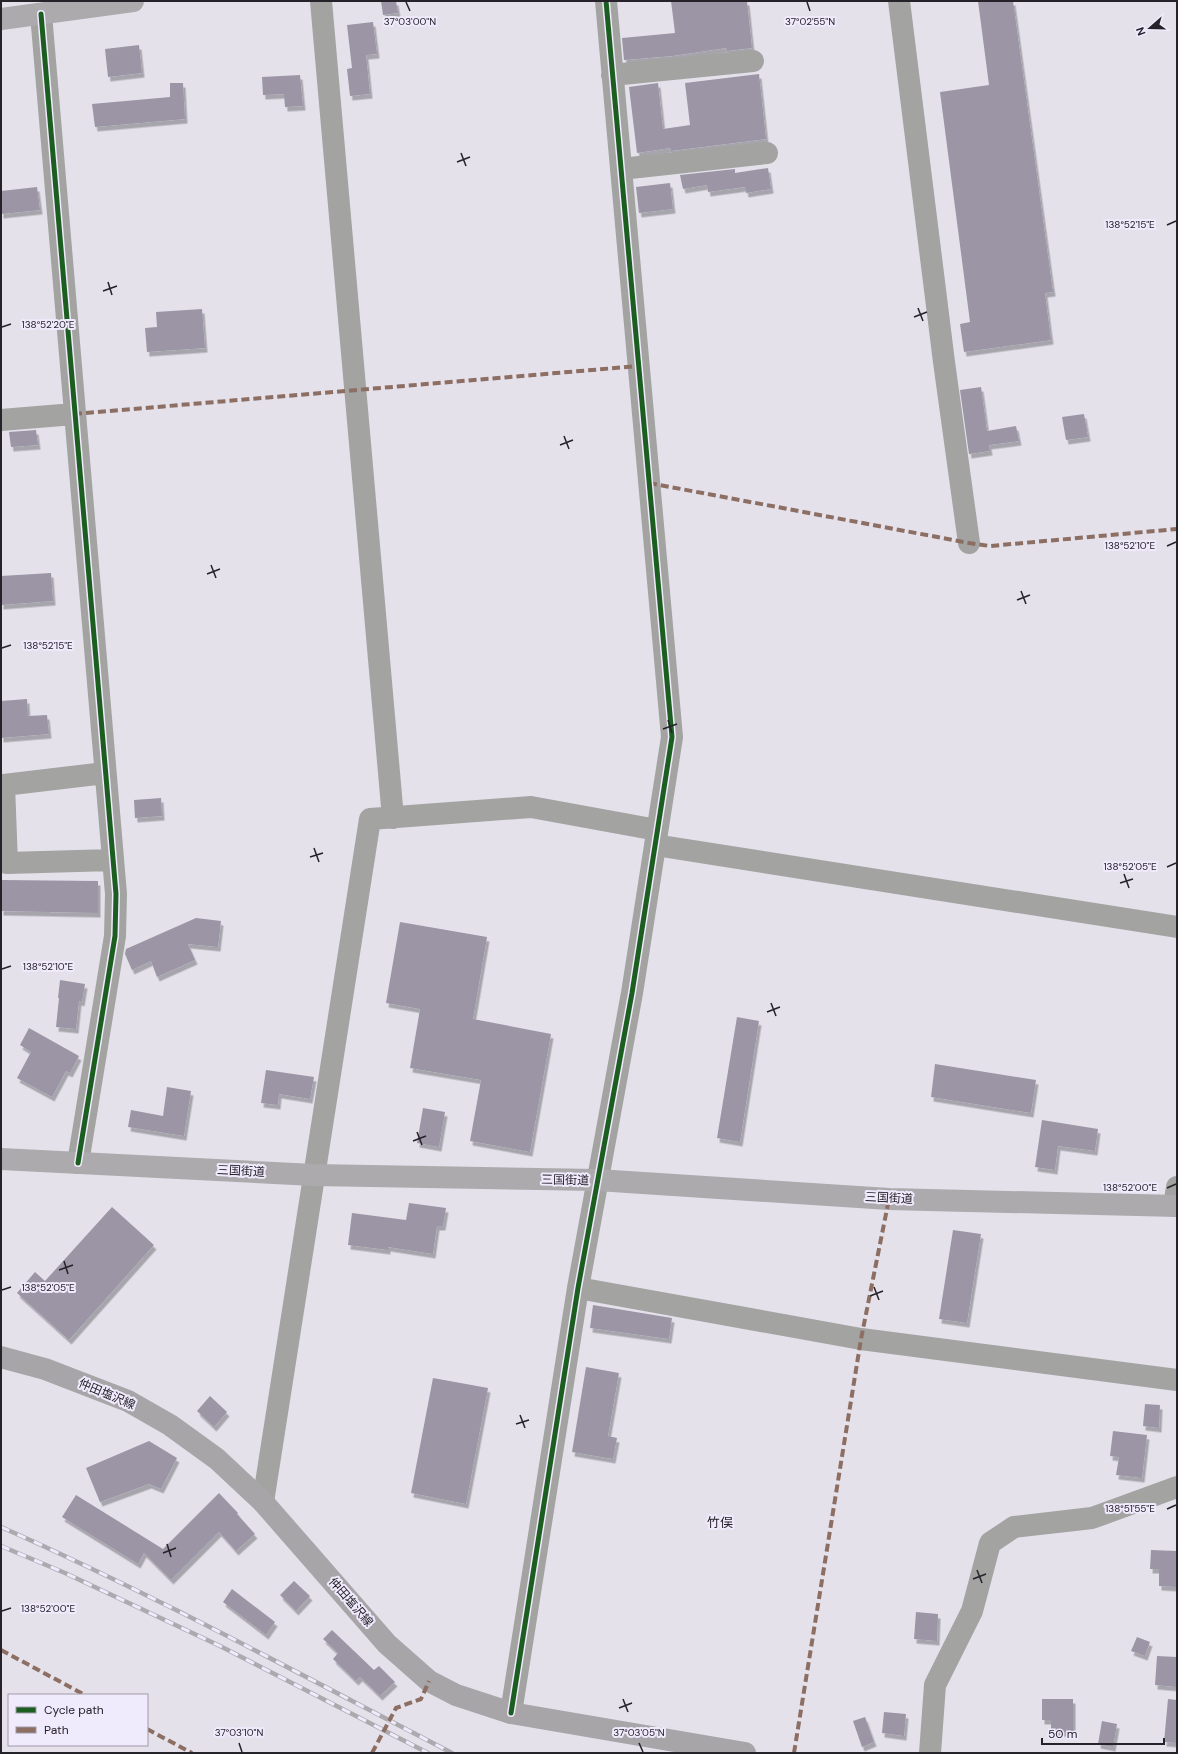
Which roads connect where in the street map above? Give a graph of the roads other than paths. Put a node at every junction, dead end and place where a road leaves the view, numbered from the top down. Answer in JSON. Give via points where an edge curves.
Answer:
{"nodes":[{"id":1,"x":133,"y":1,"type":"edge"},
{"id":2,"x":321,"y":1,"type":"edge"},
{"id":3,"x":606,"y":1,"type":"edge"},
{"id":4,"x":899,"y":1,"type":"edge"},
{"id":5,"x":41,"y":14,"type":"junction"},
{"id":6,"x":1,"y":19,"type":"edge"},
{"id":7,"x":753,"y":61,"type":"dead end"},
{"id":8,"x":612,"y":75,"type":"junction"},
{"id":9,"x":767,"y":153,"type":"dead end"},
{"id":10,"x":621,"y":169,"type":"junction"},
{"id":11,"x":74,"y":414,"type":"junction"},
{"id":12,"x":1,"y":420,"type":"edge"},
{"id":13,"x":969,"y":543,"type":"dead end"},
{"id":14,"x":106,"y":773,"type":"junction"},
{"id":15,"x":393,"y":818,"type":"junction"},
{"id":16,"x":656,"y":838,"type":"junction"},
{"id":17,"x":113,"y":860,"type":"junction"},
{"id":18,"x":1177,"y":927,"type":"edge"},
{"id":19,"x":1,"y":1159,"type":"edge"},
{"id":20,"x":78,"y":1162,"type":"junction"},
{"id":21,"x":314,"y":1175,"type":"junction"},
{"id":22,"x":597,"y":1180,"type":"junction"},
{"id":23,"x":1176,"y":1199,"type":"edge"},
{"id":24,"x":578,"y":1288,"type":"junction"},
{"id":25,"x":1,"y":1357,"type":"edge"},
{"id":26,"x":1177,"y":1380,"type":"edge"},
{"id":27,"x":1177,"y":1486,"type":"edge"},
{"id":28,"x":263,"y":1502,"type":"junction"},
{"id":29,"x":511,"y":1712,"type":"junction"},
{"id":30,"x":745,"y":1753,"type":"edge"},
{"id":31,"x":930,"y":1753,"type":"edge"}],
"edges":[{"from":1,"to":5,"type":"highway"},
{"from":2,"to":15,"type":"street"},
{"from":3,"to":8,"type":"street"},
{"from":4,"to":13,"type":"street"},
{"from":5,"to":6,"type":"highway"},
{"from":5,"to":11,"type":"street"},
{"from":7,"to":8,"type":"street"},
{"from":8,"to":10,"type":"street"},
{"from":9,"to":10,"type":"street"},
{"from":10,"to":16,"type":"street","via":[[672,737]]},
{"from":11,"to":12,"type":"street"},
{"from":11,"to":14,"type":"street"},
{"from":14,"to":17,"type":"street"},
{"from":14,"to":17,"type":"street","via":[[4,785],[7,863]]},
{"from":15,"to":16,"type":"street","via":[[531,807]]},
{"from":15,"to":21,"type":"street","via":[[370,819]]},
{"from":16,"to":18,"type":"street"},
{"from":16,"to":22,"type":"street","via":[[632,993]]},
{"from":17,"to":20,"type":"street","via":[[116,894],[115,936]]},
{"from":19,"to":20,"type":"highway","name":"三国街道"},
{"from":20,"to":21,"type":"highway","name":"三国街道"},
{"from":21,"to":22,"type":"highway","name":"三国街道"},
{"from":21,"to":28,"type":"street"},
{"from":22,"to":23,"type":"highway","name":"三国街道","via":[[889,1199]]},
{"from":22,"to":24,"type":"street"},
{"from":24,"to":26,"type":"street","via":[[861,1338]]},
{"from":24,"to":29,"type":"street"},
{"from":25,"to":28,"type":"main road","name":"仲田塩沢線","via":[[45,1369],[128,1401],[170,1424],[218,1459]]},
{"from":27,"to":31,"type":"street","via":[[1092,1518],[1014,1527],[990,1543],[972,1611],[935,1685]]},
{"from":28,"to":29,"type":"main road","name":"仲田塩沢線","via":[[387,1644],[429,1681],[456,1695]]},
{"from":29,"to":30,"type":"main road","name":"仲田塩沢線"}]}
